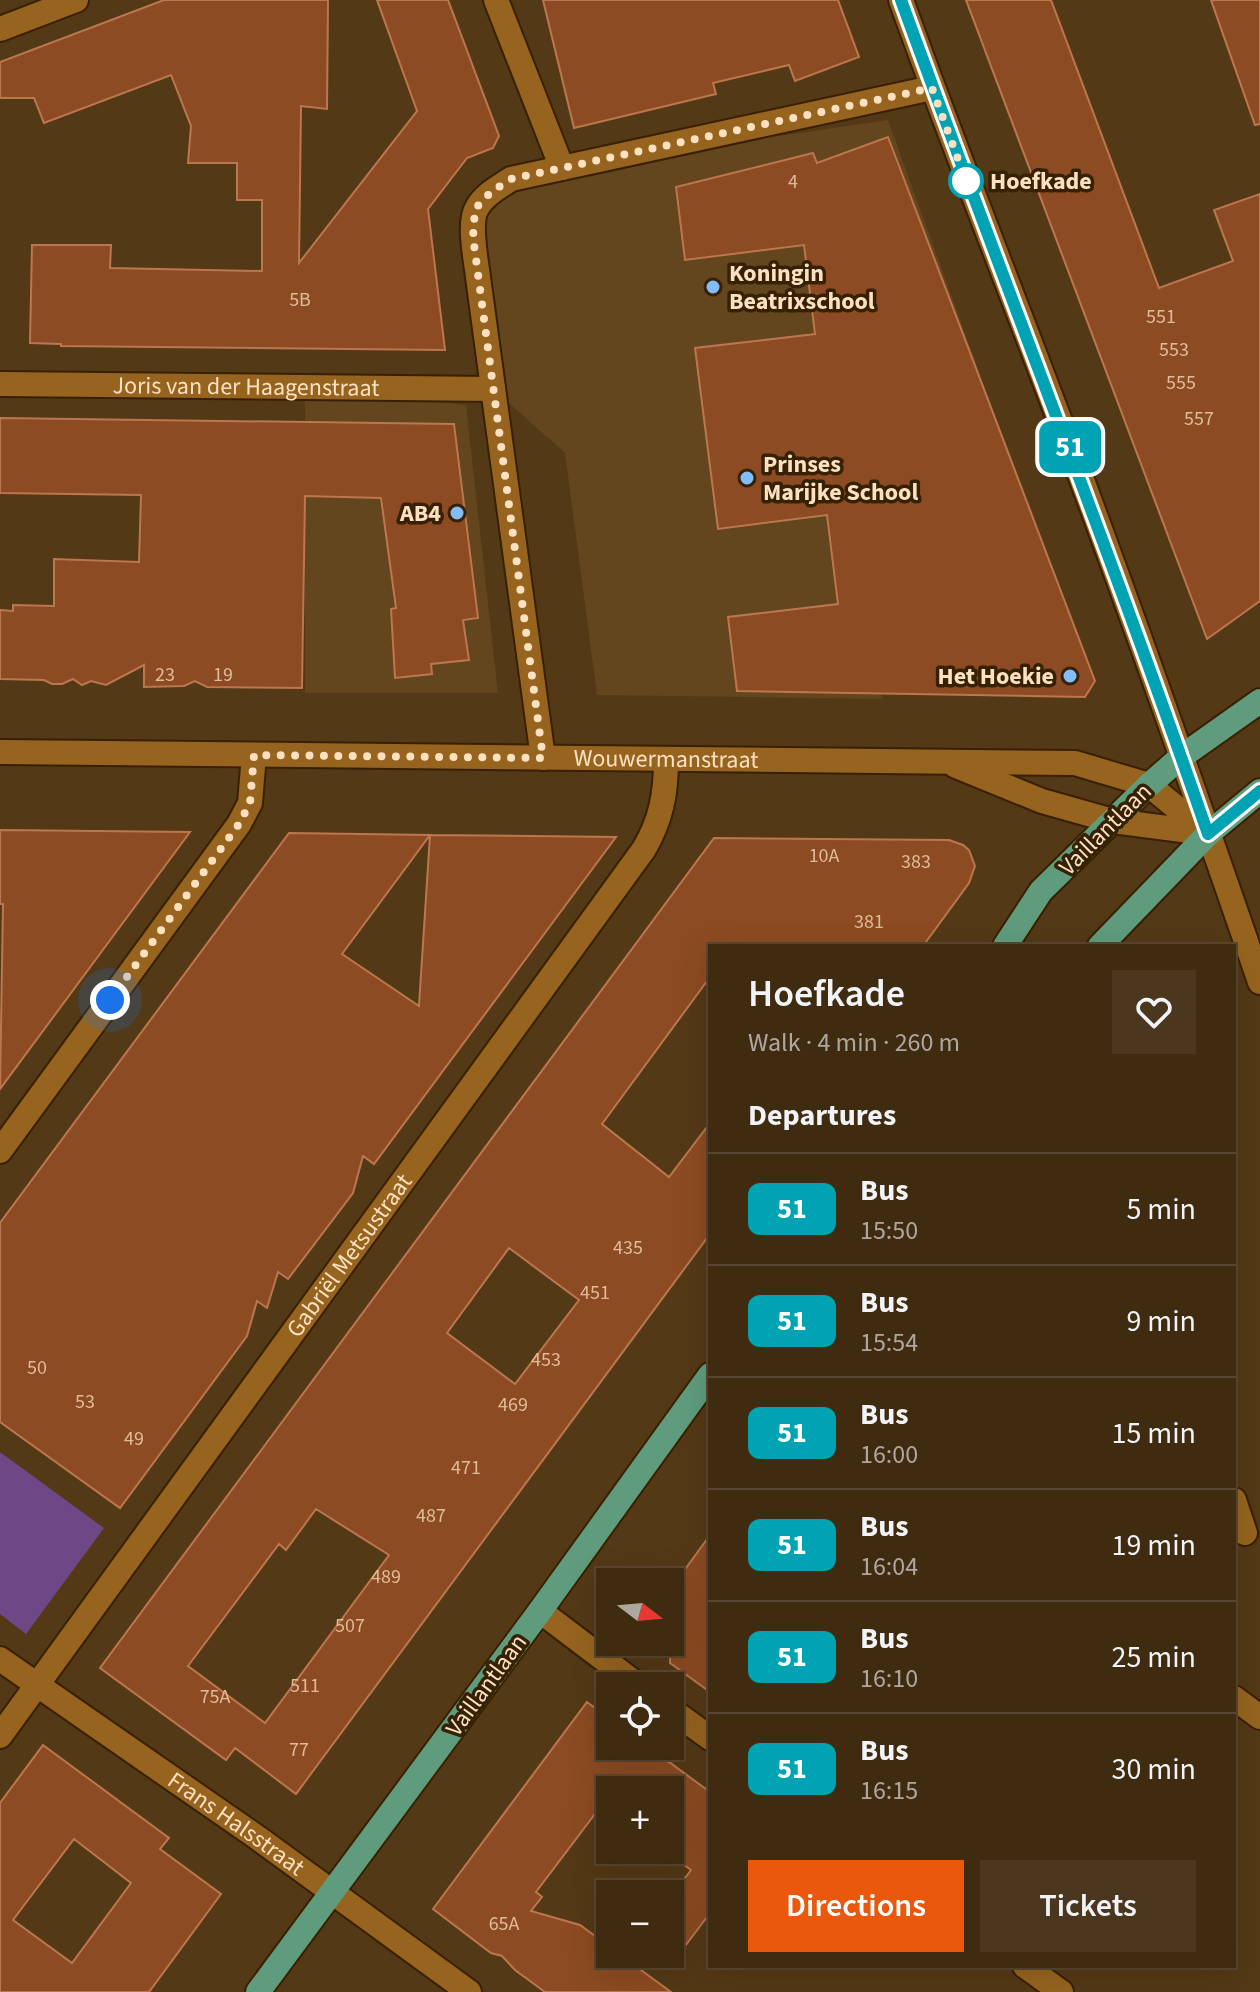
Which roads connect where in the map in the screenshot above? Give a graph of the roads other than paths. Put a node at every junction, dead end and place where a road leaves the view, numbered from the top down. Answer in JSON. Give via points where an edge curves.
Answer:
{"nodes":[{"id":1,"x":76,"y":0,"type":"edge"},
{"id":2,"x":496,"y":0,"type":"edge"},
{"id":3,"x":901,"y":0,"type":"edge"},
{"id":4,"x":0,"y":29,"type":"edge"},
{"id":5,"x":932,"y":88,"type":"junction"},
{"id":6,"x":562,"y":168,"type":"junction"},
{"id":7,"x":0,"y":384,"type":"edge"},
{"id":8,"x":493,"y":389,"type":"junction"},
{"id":9,"x":1260,"y":701,"type":"edge"},
{"id":10,"x":0,"y":752,"type":"edge"},
{"id":11,"x":254,"y":755,"type":"junction"},
{"id":12,"x":1181,"y":757,"type":"junction"},
{"id":13,"x":543,"y":758,"type":"junction"},
{"id":14,"x":666,"y":760,"type":"junction"},
{"id":15,"x":948,"y":763,"type":"junction"},
{"id":16,"x":1149,"y":785,"type":"junction"},
{"id":17,"x":1260,"y":791,"type":"edge"},
{"id":18,"x":1113,"y":821,"type":"junction"},
{"id":19,"x":1208,"y":834,"type":"junction"},
{"id":20,"x":1006,"y":944,"type":"edge"},
{"id":21,"x":1102,"y":944,"type":"edge"},
{"id":22,"x":1260,"y":982,"type":"edge"},
{"id":23,"x":0,"y":1151,"type":"edge"},
{"id":24,"x":708,"y":1378,"type":"edge"},
{"id":25,"x":1236,"y":1506,"type":"edge"},
{"id":26,"x":1245,"y":1533,"type":"dead end"},
{"id":27,"x":540,"y":1611,"type":"junction"},
{"id":28,"x":0,"y":1659,"type":"edge"},
{"id":29,"x":621,"y":1672,"type":"edge"},
{"id":30,"x":37,"y":1686,"type":"junction"},
{"id":31,"x":1236,"y":1699,"type":"edge"},
{"id":32,"x":1260,"y":1717,"type":"edge"},
{"id":33,"x":684,"y":1719,"type":"edge"},
{"id":34,"x":0,"y":1736,"type":"edge"},
{"id":35,"x":708,"y":1737,"type":"edge"},
{"id":36,"x":332,"y":1893,"type":"junction"},
{"id":37,"x":1028,"y":1968,"type":"edge"},
{"id":38,"x":258,"y":1992,"type":"edge"},
{"id":39,"x":469,"y":1992,"type":"edge"},
{"id":40,"x":1061,"y":1992,"type":"edge"}],
"edges":[{"from":1,"to":4,"type":"street"},
{"from":2,"to":6,"type":"street"},
{"from":3,"to":5,"type":"street"},
{"from":5,"to":6,"type":"street"},
{"from":5,"to":12,"type":"street"},
{"from":6,"to":8,"type":"street","via":[[511,179],[475,209],[473,237]]},
{"from":7,"to":8,"type":"street","name":"Joris van der Haagenstraat"},
{"from":8,"to":13,"type":"street"},
{"from":9,"to":12,"type":"main road","name":"Vaillantlaan"},
{"from":10,"to":11,"type":"street","name":"Wouwermanstraat"},
{"from":11,"to":13,"type":"street","name":"Wouwermanstraat"},
{"from":11,"to":23,"type":"street","via":[[250,803],[239,824]]},
{"from":12,"to":16,"type":"main road","name":"Vaillantlaan"},
{"from":12,"to":19,"type":"street"},
{"from":13,"to":14,"type":"street","name":"Wouwermanstraat"},
{"from":14,"to":15,"type":"street","name":"Wouwermanstraat"},
{"from":14,"to":30,"type":"street","name":"Gabriël Metsustraat","via":[[662,809],[644,849]]},
{"from":15,"to":16,"type":"street","name":"Wouwermanstraat","via":[[1075,763]]},
{"from":15,"to":18,"type":"street","name":"Wouwermanstraat","via":[[1042,801]]},
{"from":16,"to":18,"type":"main road","name":"Vaillantlaan"},
{"from":16,"to":19,"type":"street","name":"Wouwermanstraat"},
{"from":17,"to":19,"type":"main road"},
{"from":18,"to":19,"type":"street","name":"Wouwermanstraat"},
{"from":18,"to":20,"type":"main road","name":"Vaillantlaan","via":[[1041,891]]},
{"from":19,"to":21,"type":"main road"},
{"from":19,"to":22,"type":"street"},
{"from":24,"to":27,"type":"main road","name":"Vaillantlaan"},
{"from":25,"to":26,"type":"street"},
{"from":27,"to":29,"type":"street"},
{"from":27,"to":36,"type":"main road","name":"Vaillantlaan"},
{"from":28,"to":30,"type":"street","name":"Frans Halsstraat"},
{"from":30,"to":34,"type":"street","name":"Gabriël Metsustraat"},
{"from":30,"to":36,"type":"street","name":"Frans Halsstraat"},
{"from":31,"to":32,"type":"street"},
{"from":33,"to":35,"type":"street"},
{"from":36,"to":38,"type":"main road","name":"Vaillantlaan"},
{"from":36,"to":39,"type":"street","name":"Frans Halsstraat"},
{"from":37,"to":40,"type":"street"}]}
